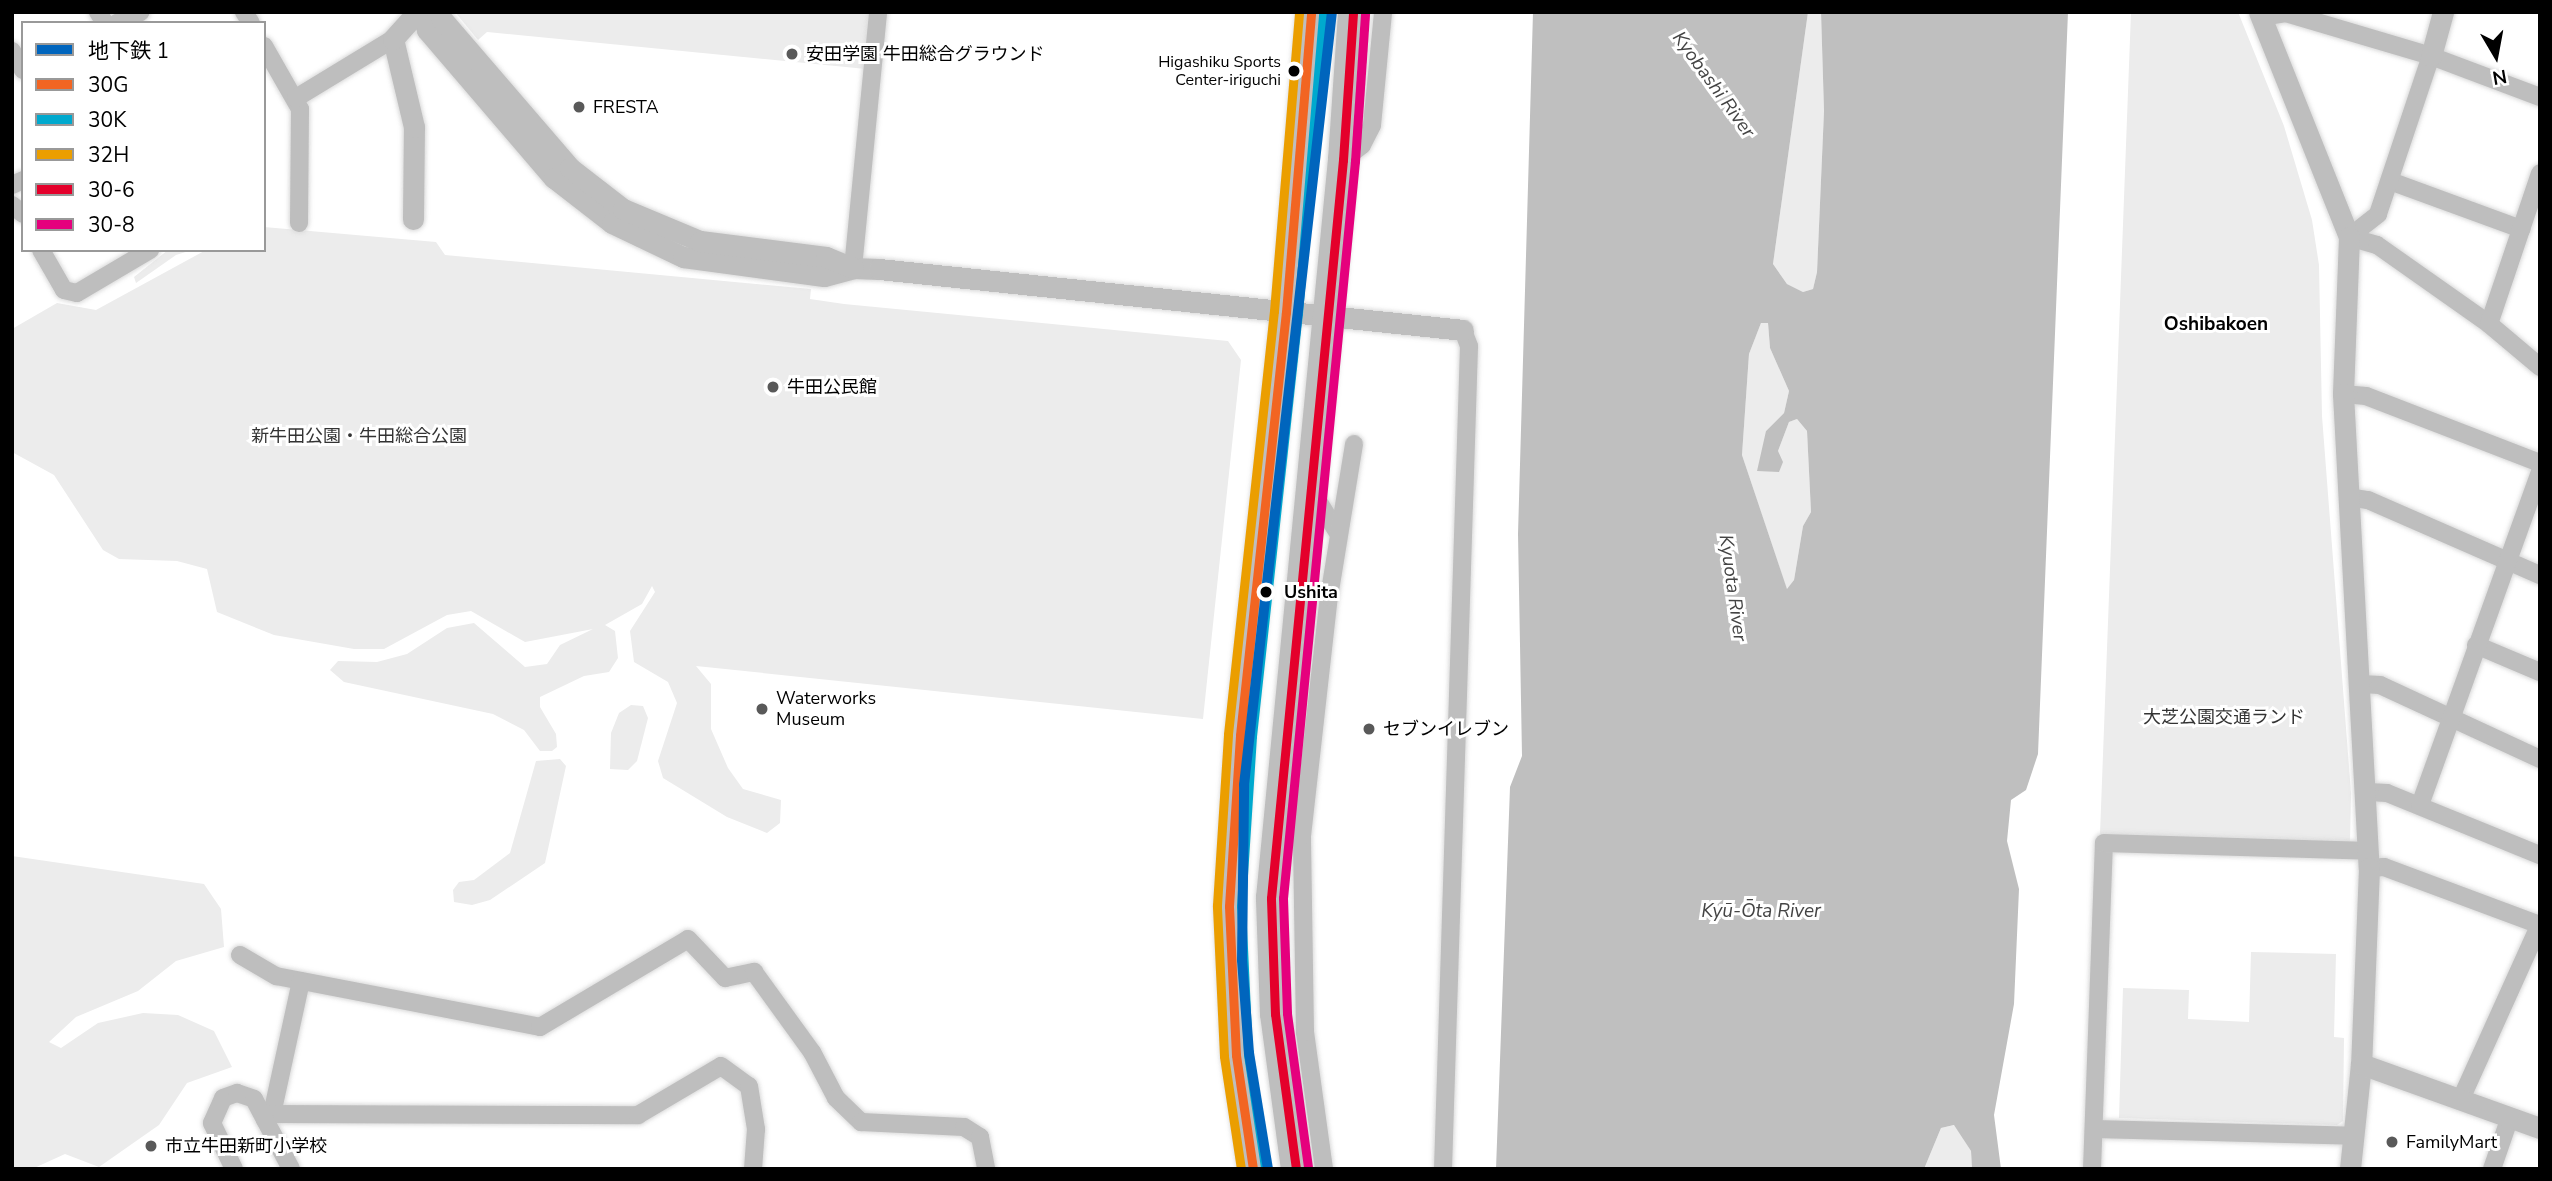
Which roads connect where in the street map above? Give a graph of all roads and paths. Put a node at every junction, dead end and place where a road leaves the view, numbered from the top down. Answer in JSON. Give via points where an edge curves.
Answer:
{"nodes":[{"id":1,"x":420,"y":12,"type":"edge"},
{"id":2,"x":428,"y":12,"type":"edge"},
{"id":3,"x":878,"y":12,"type":"edge"},
{"id":4,"x":1311,"y":12,"type":"edge"},
{"id":5,"x":1353,"y":12,"type":"edge"},
{"id":6,"x":1383,"y":12,"type":"edge"},
{"id":7,"x":2443,"y":12,"type":"edge"},
{"id":8,"x":2260,"y":14,"type":"edge"},
{"id":9,"x":393,"y":38,"type":"junction"},
{"id":10,"x":266,"y":49,"type":"edge"},
{"id":11,"x":12,"y":51,"type":"edge"},
{"id":12,"x":2431,"y":56,"type":"junction"},
{"id":13,"x":21,"y":67,"type":"edge"},
{"id":14,"x":2540,"y":97,"type":"edge"},
{"id":15,"x":296,"y":99,"type":"junction"},
{"id":16,"x":1343,"y":160,"type":"junction"},
{"id":17,"x":2540,"y":173,"type":"edge"},
{"id":18,"x":2390,"y":181,"type":"junction"},
{"id":19,"x":413,"y":219,"type":"dead end"},
{"id":20,"x":299,"y":223,"type":"dead end"},
{"id":21,"x":2521,"y":229,"type":"junction"},
{"id":22,"x":2349,"y":237,"type":"junction"},
{"id":23,"x":42,"y":252,"type":"edge"},
{"id":24,"x":147,"y":252,"type":"edge"},
{"id":25,"x":853,"y":268,"type":"junction"},
{"id":26,"x":1286,"y":312,"type":"junction"},
{"id":27,"x":1328,"y":316,"type":"junction"},
{"id":28,"x":2489,"y":324,"type":"junction"},
{"id":29,"x":1463,"y":330,"type":"joint"},
{"id":30,"x":2539,"y":363,"type":"edge"},
{"id":31,"x":2343,"y":394,"type":"junction"},
{"id":32,"x":1354,"y":444,"type":"dead end"},
{"id":33,"x":2540,"y":463,"type":"edge"},
{"id":34,"x":2540,"y":472,"type":"edge"},
{"id":35,"x":1313,"y":493,"type":"junction"},
{"id":36,"x":2348,"y":497,"type":"junction"},
{"id":37,"x":1338,"y":533,"type":"junction"},
{"id":38,"x":2508,"y":561,"type":"junction"},
{"id":39,"x":2540,"y":575,"type":"edge"},
{"id":40,"x":2476,"y":645,"type":"junction"},
{"id":41,"x":2540,"y":673,"type":"edge"},
{"id":42,"x":2361,"y":684,"type":"junction"},
{"id":43,"x":2449,"y":717,"type":"junction"},
{"id":44,"x":1282,"y":750,"type":"junction"},
{"id":45,"x":2540,"y":760,"type":"edge"},
{"id":46,"x":1309,"y":772,"type":"junction"},
{"id":47,"x":2368,"y":792,"type":"junction"},
{"id":48,"x":2420,"y":805,"type":"junction"},
{"id":49,"x":2540,"y":855,"type":"edge"},
{"id":50,"x":2369,"y":860,"type":"junction"},
{"id":51,"x":2540,"y":925,"type":"edge"},
{"id":52,"x":240,"y":955,"type":"dead end"},
{"id":53,"x":301,"y":981,"type":"junction"},
{"id":54,"x":1275,"y":1014,"type":"junction"},
{"id":55,"x":1304,"y":1032,"type":"junction"},
{"id":56,"x":2361,"y":1064,"type":"junction"},
{"id":57,"x":2461,"y":1099,"type":"junction"},
{"id":58,"x":268,"y":1117,"type":"junction"},
{"id":59,"x":2510,"y":1117,"type":"junction"},
{"id":60,"x":2540,"y":1128,"type":"edge"},
{"id":61,"x":2094,"y":1129,"type":"junction"},
{"id":62,"x":2354,"y":1136,"type":"junction"},
{"id":63,"x":234,"y":1169,"type":"edge"},
{"id":64,"x":292,"y":1169,"type":"edge"},
{"id":65,"x":752,"y":1169,"type":"edge"},
{"id":66,"x":986,"y":1169,"type":"edge"},
{"id":67,"x":1252,"y":1169,"type":"edge"},
{"id":68,"x":1296,"y":1169,"type":"edge"},
{"id":69,"x":1324,"y":1169,"type":"edge"},
{"id":70,"x":1443,"y":1169,"type":"edge"},
{"id":71,"x":2092,"y":1169,"type":"edge"},
{"id":72,"x":2350,"y":1169,"type":"edge"},
{"id":73,"x":2492,"y":1169,"type":"edge"}],
"edges":[{"from":1,"to":9,"type":"street"},
{"from":1,"to":25,"type":"street","via":[[427,30],[540,163],[612,223],[665,250],[713,264],[824,276]]},
{"from":2,"to":25,"type":"street","via":[[441,18],[570,169],[623,209],[699,242],[826,257]]},
{"from":3,"to":25,"type":"street"},
{"from":4,"to":26,"type":"highway"},
{"from":5,"to":16,"type":"highway"},
{"from":6,"to":16,"type":"street","via":[[1373,125],[1362,145]]},
{"from":7,"to":12,"type":"street"},
{"from":8,"to":12,"type":"street","via":[[2286,13]]},
{"from":8,"to":22,"type":"street"},
{"from":9,"to":15,"type":"street"},
{"from":9,"to":19,"type":"street","via":[[414,127]]},
{"from":10,"to":15,"type":"street"},
{"from":11,"to":13,"type":"street"},
{"from":12,"to":14,"type":"street"},
{"from":12,"to":18,"type":"street"},
{"from":15,"to":20,"type":"street","via":[[300,109]]},
{"from":16,"to":27,"type":"highway"},
{"from":17,"to":21,"type":"street"},
{"from":18,"to":21,"type":"street"},
{"from":18,"to":22,"type":"street","via":[[2378,214]]},
{"from":21,"to":28,"type":"street"},
{"from":22,"to":28,"type":"street","via":[[2377,245]]},
{"from":22,"to":31,"type":"street"},
{"from":23,"to":24,"type":"street","via":[[64,290],[76,293]]},
{"from":25,"to":26,"type":"street"},
{"from":26,"to":27,"type":"street"},
{"from":26,"to":67,"type":"highway","via":[[1240,735],[1229,906],[1236,1055]]},
{"from":27,"to":29,"type":"street"},
{"from":27,"to":35,"type":"highway"},
{"from":28,"to":30,"type":"street"},
{"from":29,"to":70,"type":"street","via":[[1469,346]]},
{"from":31,"to":33,"type":"street","via":[[2366,396]]},
{"from":31,"to":36,"type":"street"},
{"from":32,"to":37,"type":"street"},
{"from":34,"to":38,"type":"street"},
{"from":35,"to":37,"type":"street"},
{"from":35,"to":44,"type":"highway"},
{"from":36,"to":38,"type":"street","via":[[2368,500]]},
{"from":36,"to":42,"type":"street"},
{"from":37,"to":46,"type":"street"},
{"from":38,"to":39,"type":"street"},
{"from":38,"to":40,"type":"street"},
{"from":40,"to":41,"type":"street"},
{"from":40,"to":43,"type":"street"},
{"from":42,"to":43,"type":"street","via":[[2380,685]]},
{"from":42,"to":47,"type":"street"},
{"from":43,"to":45,"type":"street"},
{"from":43,"to":48,"type":"street"},
{"from":44,"to":46,"type":"street"},
{"from":44,"to":54,"type":"highway","via":[[1271,898]]},
{"from":46,"to":55,"type":"street","via":[[1300,892]]},
{"from":47,"to":48,"type":"street","via":[[2388,793]]},
{"from":47,"to":50,"type":"street"},
{"from":48,"to":49,"type":"street"},
{"from":50,"to":51,"type":"street"},
{"from":50,"to":56,"type":"street"},
{"from":50,"to":61,"type":"street","via":[[2104,843]]},
{"from":51,"to":57,"type":"street"},
{"from":52,"to":53,"type":"street","via":[[276,976]]},
{"from":53,"to":58,"type":"street"},
{"from":53,"to":66,"type":"street","via":[[540,1027],[688,940],[726,978],[754,972],[813,1052],[836,1098],[861,1122],[964,1127],[980,1137]]},
{"from":54,"to":55,"type":"street"},
{"from":54,"to":68,"type":"highway"},
{"from":55,"to":69,"type":"street"},
{"from":56,"to":57,"type":"street"},
{"from":56,"to":62,"type":"street"},
{"from":57,"to":59,"type":"street"},
{"from":58,"to":63,"type":"street","via":[[254,1099],[237,1093],[218,1105],[212,1123]]},
{"from":58,"to":64,"type":"street"},
{"from":58,"to":65,"type":"street","via":[[638,1115],[721,1066],[750,1086],[756,1129]]},
{"from":59,"to":60,"type":"street"},
{"from":59,"to":73,"type":"street"},
{"from":61,"to":62,"type":"street"},
{"from":61,"to":71,"type":"street"},
{"from":62,"to":72,"type":"street"}]}
